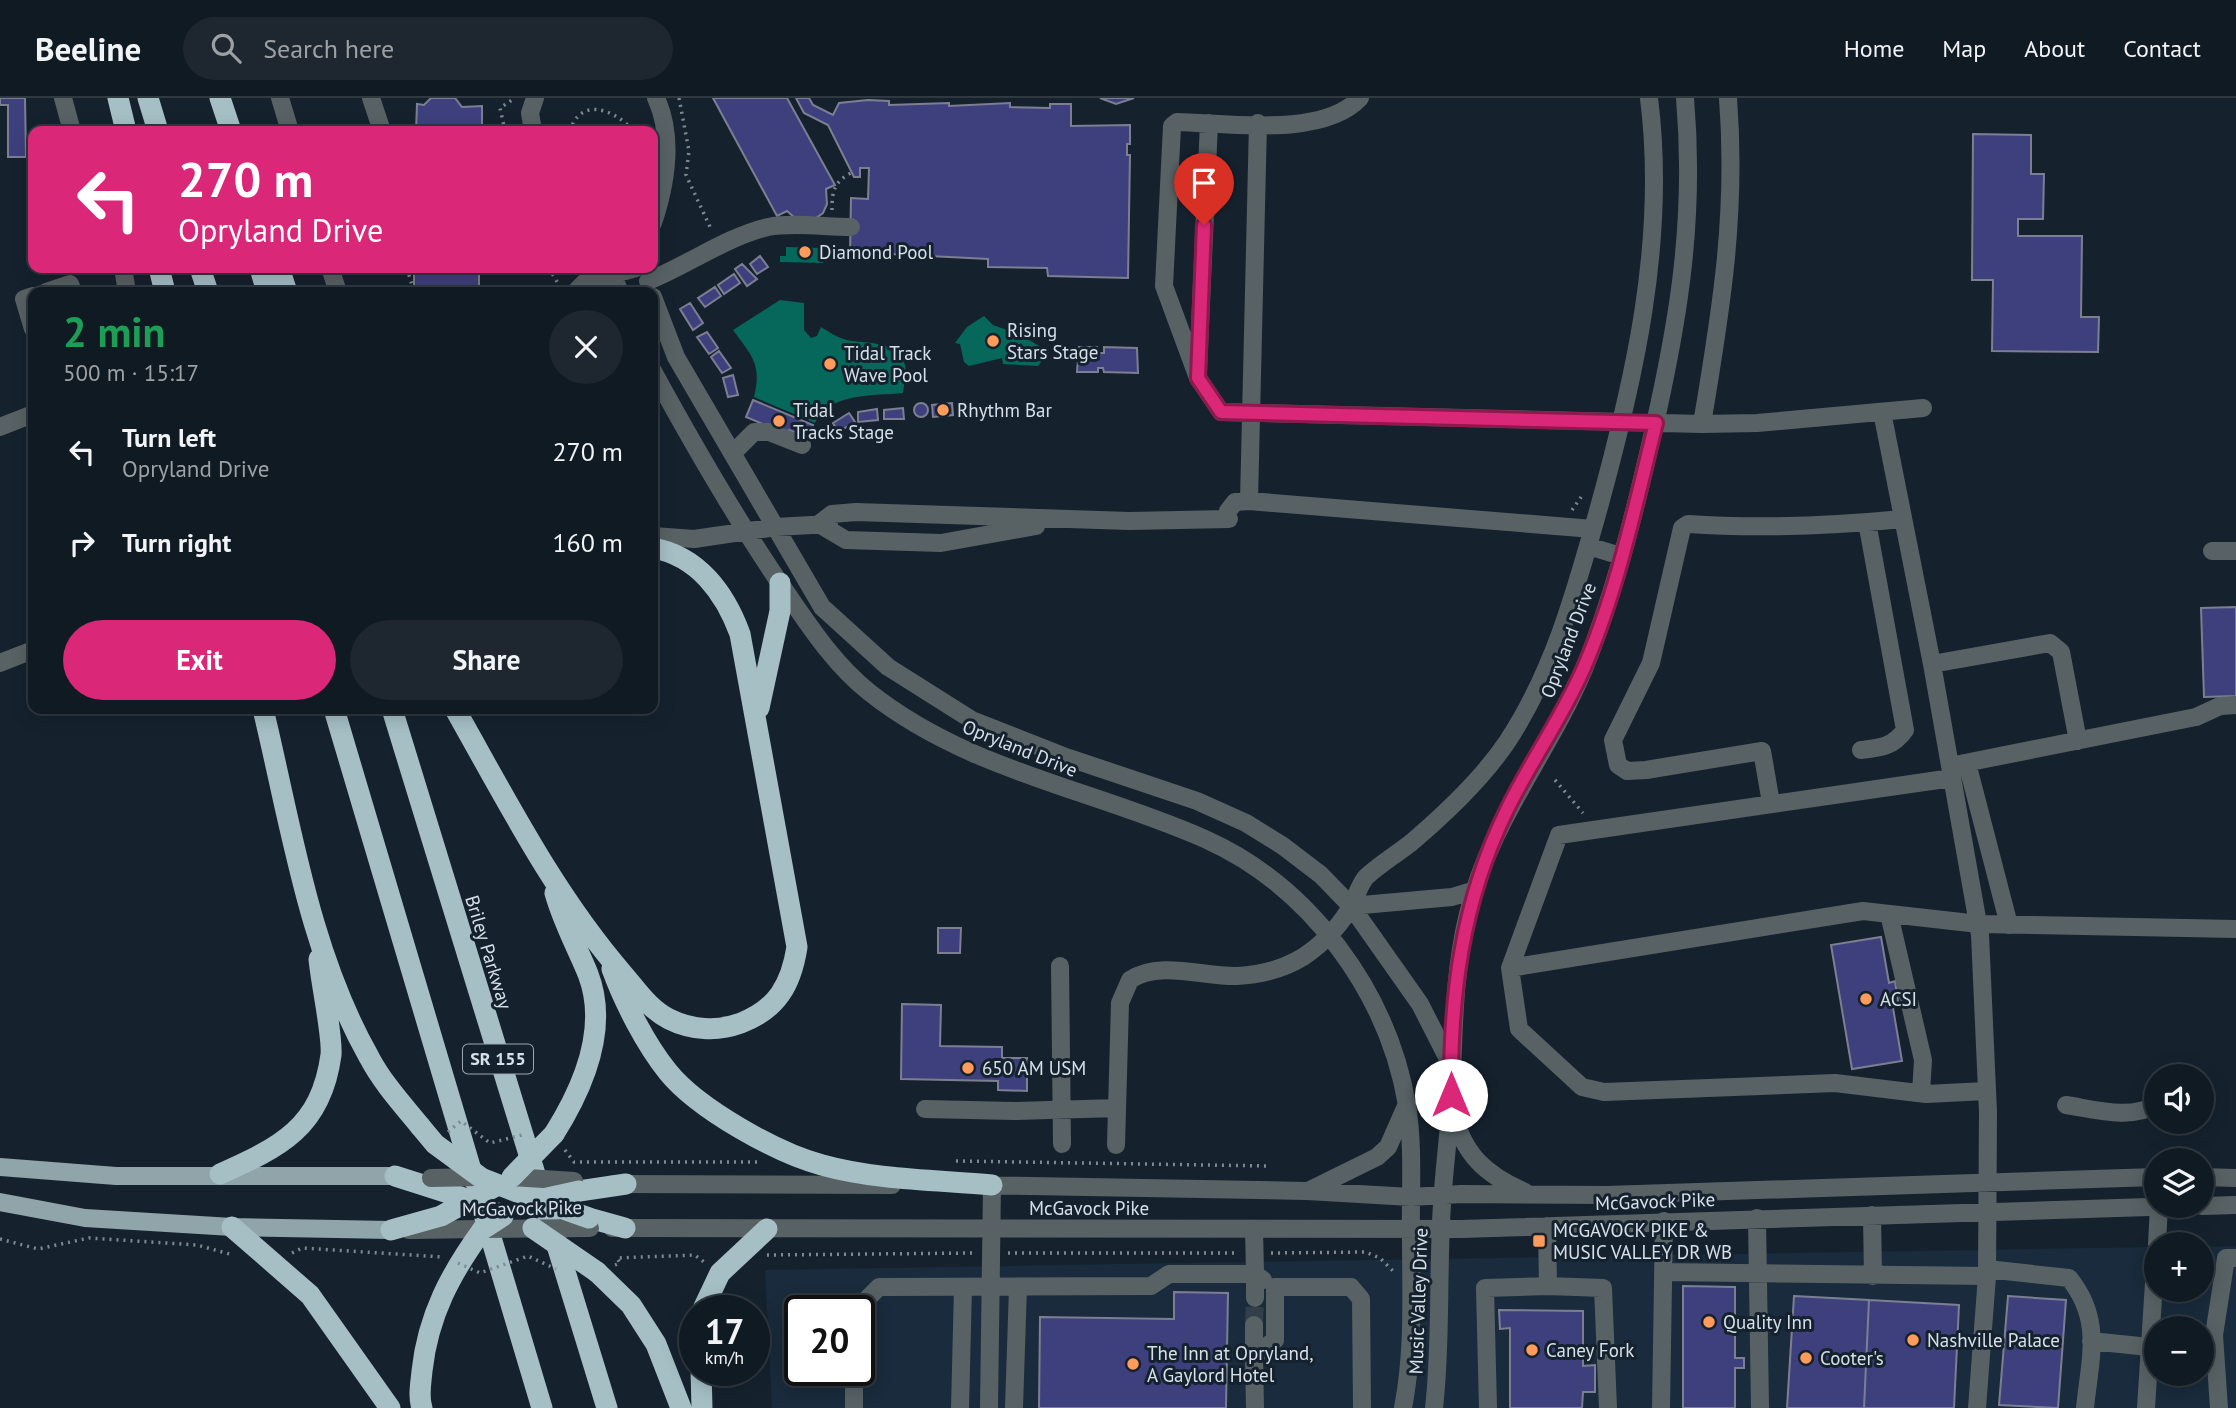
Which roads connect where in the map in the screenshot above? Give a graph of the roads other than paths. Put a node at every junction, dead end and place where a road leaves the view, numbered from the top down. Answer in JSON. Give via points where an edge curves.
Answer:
{"nodes":[{"id":1,"x":62,"y":98,"type":"edge"},
{"id":2,"x":118,"y":98,"type":"edge"},
{"id":3,"x":148,"y":98,"type":"edge"},
{"id":4,"x":212,"y":98,"type":"edge"},
{"id":5,"x":220,"y":98,"type":"edge"},
{"id":6,"x":370,"y":98,"type":"edge"},
{"id":7,"x":656,"y":98,"type":"edge"},
{"id":8,"x":1360,"y":98,"type":"edge"},
{"id":9,"x":1649,"y":98,"type":"edge"},
{"id":10,"x":1685,"y":98,"type":"edge"},
{"id":11,"x":1728,"y":98,"type":"edge"},
{"id":12,"x":285,"y":100,"type":"edge"},
{"id":13,"x":532,"y":103,"type":"edge"},
{"id":14,"x":1209,"y":123,"type":"junction"},
{"id":15,"x":1258,"y":123,"type":"junction"},
{"id":16,"x":70,"y":126,"type":"edge"},
{"id":17,"x":125,"y":126,"type":"edge"},
{"id":18,"x":156,"y":126,"type":"edge"},
{"id":19,"x":220,"y":126,"type":"edge"},
{"id":20,"x":229,"y":126,"type":"edge"},
{"id":21,"x":289,"y":126,"type":"edge"},
{"id":22,"x":381,"y":126,"type":"edge"},
{"id":23,"x":533,"y":126,"type":"edge"},
{"id":24,"x":658,"y":208,"type":"edge"},
{"id":25,"x":851,"y":227,"type":"dead end"},
{"id":26,"x":604,"y":273,"type":"edge"},
{"id":27,"x":621,"y":273,"type":"edge"},
{"id":28,"x":646,"y":281,"type":"edge"},
{"id":29,"x":580,"y":287,"type":"edge"},
{"id":30,"x":28,"y":298,"type":"edge"},
{"id":31,"x":658,"y":311,"type":"edge"},
{"id":32,"x":28,"y":312,"type":"edge"},
{"id":33,"x":1198,"y":378,"type":"junction"},
{"id":34,"x":658,"y":380,"type":"edge"},
{"id":35,"x":1923,"y":408,"type":"dead end"},
{"id":36,"x":1882,"y":412,"type":"junction"},
{"id":37,"x":1250,"y":415,"type":"junction"},
{"id":38,"x":28,"y":416,"type":"edge"},
{"id":39,"x":1622,"y":422,"type":"junction"},
{"id":40,"x":1656,"y":423,"type":"junction"},
{"id":41,"x":1702,"y":424,"type":"junction"},
{"id":42,"x":0,"y":427,"type":"edge"},
{"id":43,"x":802,"y":445,"type":"dead end"},
{"id":44,"x":733,"y":453,"type":"junction"},
{"id":45,"x":1249,"y":501,"type":"junction"},
{"id":46,"x":1903,"y":519,"type":"junction"},
{"id":47,"x":1867,"y":522,"type":"junction"},
{"id":48,"x":1036,"y":523,"type":"junction"},
{"id":49,"x":776,"y":527,"type":"junction"},
{"id":50,"x":824,"y":527,"type":"junction"},
{"id":51,"x":746,"y":532,"type":"junction"},
{"id":52,"x":658,"y":536,"type":"edge"},
{"id":53,"x":1590,"y":537,"type":"junction"},
{"id":54,"x":658,"y":549,"type":"edge"},
{"id":55,"x":2212,"y":551,"type":"dead end"},
{"id":56,"x":2236,"y":551,"type":"edge"},
{"id":57,"x":1621,"y":556,"type":"junction"},
{"id":58,"x":779,"y":583,"type":"junction"},
{"id":59,"x":28,"y":652,"type":"edge"},
{"id":60,"x":0,"y":663,"type":"edge"},
{"id":61,"x":1932,"y":664,"type":"junction"},
{"id":62,"x":2236,"y":705,"type":"edge"},
{"id":63,"x":264,"y":714,"type":"edge"},
{"id":64,"x":335,"y":714,"type":"edge"},
{"id":65,"x":394,"y":714,"type":"edge"},
{"id":66,"x":458,"y":714,"type":"edge"},
{"id":67,"x":756,"y":724,"type":"junction"},
{"id":68,"x":2078,"y":741,"type":"junction"},
{"id":69,"x":1861,"y":750,"type":"dead end"},
{"id":70,"x":1956,"y":769,"type":"junction"},
{"id":71,"x":1771,"y":803,"type":"junction"},
{"id":72,"x":552,"y":882,"type":"junction"},
{"id":73,"x":1475,"y":890,"type":"junction"},
{"id":74,"x":1351,"y":906,"type":"junction"},
{"id":75,"x":1889,"y":914,"type":"junction"},
{"id":76,"x":1979,"y":924,"type":"junction"},
{"id":77,"x":2009,"y":925,"type":"junction"},
{"id":78,"x":316,"y":929,"type":"junction"},
{"id":79,"x":2236,"y":929,"type":"edge"},
{"id":80,"x":1329,"y":937,"type":"junction"},
{"id":81,"x":608,"y":957,"type":"junction"},
{"id":82,"x":1060,"y":966,"type":"dead end"},
{"id":83,"x":1510,"y":968,"type":"junction"},
{"id":84,"x":1451,"y":1064,"type":"junction"},
{"id":85,"x":1986,"y":1091,"type":"junction"},
{"id":86,"x":1921,"y":1093,"type":"junction"},
{"id":87,"x":1451,"y":1095,"type":"junction"},
{"id":88,"x":1407,"y":1104,"type":"junction"},
{"id":89,"x":2066,"y":1105,"type":"dead end"},
{"id":90,"x":1118,"y":1108,"type":"junction"},
{"id":91,"x":925,"y":1109,"type":"dead end"},
{"id":92,"x":1063,"y":1109,"type":"junction"},
{"id":93,"x":2144,"y":1109,"type":"edge"},
{"id":94,"x":1062,"y":1144,"type":"dead end"},
{"id":95,"x":1116,"y":1145,"type":"dead end"},
{"id":96,"x":0,"y":1167,"type":"edge"},
{"id":97,"x":220,"y":1174,"type":"junction"},
{"id":98,"x":395,"y":1176,"type":"joint"},
{"id":99,"x":2144,"y":1177,"type":"edge"},
{"id":100,"x":2214,"y":1177,"type":"edge"},
{"id":101,"x":2236,"y":1178,"type":"edge"},
{"id":102,"x":497,"y":1180,"type":"junction"},
{"id":103,"x":1986,"y":1182,"type":"junction"},
{"id":104,"x":432,"y":1183,"type":"junction"},
{"id":105,"x":626,"y":1184,"type":"joint"},
{"id":106,"x":992,"y":1185,"type":"junction"},
{"id":107,"x":577,"y":1186,"type":"junction"},
{"id":108,"x":1307,"y":1191,"type":"junction"},
{"id":109,"x":1442,"y":1195,"type":"junction"},
{"id":110,"x":1532,"y":1195,"type":"junction"},
{"id":111,"x":1411,"y":1197,"type":"junction"},
{"id":112,"x":470,"y":1200,"type":"junction"},
{"id":113,"x":538,"y":1200,"type":"junction"},
{"id":114,"x":0,"y":1202,"type":"edge"},
{"id":115,"x":2236,"y":1205,"type":"edge"},
{"id":116,"x":2144,"y":1206,"type":"edge"},
{"id":117,"x":2214,"y":1206,"type":"edge"},
{"id":118,"x":1987,"y":1211,"type":"junction"},
{"id":119,"x":1872,"y":1214,"type":"junction"},
{"id":120,"x":503,"y":1216,"type":"junction"},
{"id":121,"x":1757,"y":1218,"type":"junction"},
{"id":122,"x":1664,"y":1221,"type":"junction"},
{"id":123,"x":444,"y":1223,"type":"junction"},
{"id":124,"x":589,"y":1223,"type":"junction"},
{"id":125,"x":1547,"y":1226,"type":"junction"},
{"id":126,"x":232,"y":1227,"type":"junction"},
{"id":127,"x":533,"y":1228,"type":"junction"},
{"id":128,"x":625,"y":1228,"type":"joint"},
{"id":129,"x":484,"y":1229,"type":"junction"},
{"id":130,"x":767,"y":1229,"type":"junction"},
{"id":131,"x":992,"y":1229,"type":"junction"},
{"id":132,"x":1254,"y":1229,"type":"junction"},
{"id":133,"x":1440,"y":1229,"type":"junction"},
{"id":134,"x":391,"y":1230,"type":"joint"},
{"id":135,"x":1410,"y":1230,"type":"junction"},
{"id":136,"x":2236,"y":1258,"type":"edge"},
{"id":137,"x":1663,"y":1272,"type":"junction"},
{"id":138,"x":1987,"y":1272,"type":"junction"},
{"id":139,"x":1760,"y":1273,"type":"junction"},
{"id":140,"x":1255,"y":1274,"type":"junction"},
{"id":141,"x":1873,"y":1276,"type":"junction"},
{"id":142,"x":1548,"y":1286,"type":"junction"},
{"id":143,"x":963,"y":1287,"type":"junction"},
{"id":144,"x":990,"y":1287,"type":"junction"},
{"id":145,"x":1018,"y":1287,"type":"junction"},
{"id":146,"x":1275,"y":1287,"type":"junction"},
{"id":147,"x":710,"y":1295,"type":"edge"},
{"id":148,"x":871,"y":1295,"type":"edge"},
{"id":149,"x":1255,"y":1298,"type":"tunnel mouth"},
{"id":150,"x":2212,"y":1316,"type":"edge"},
{"id":151,"x":1254,"y":1325,"type":"tunnel mouth"},
{"id":152,"x":2091,"y":1341,"type":"junction"},
{"id":153,"x":2144,"y":1341,"type":"edge"},
{"id":154,"x":1254,"y":1356,"type":"junction"},
{"id":155,"x":2214,"y":1372,"type":"edge"},
{"id":156,"x":701,"y":1386,"type":"edge"},
{"id":157,"x":854,"y":1386,"type":"edge"},
{"id":158,"x":2148,"y":1386,"type":"edge"},
{"id":159,"x":961,"y":1388,"type":"junction"},
{"id":160,"x":989,"y":1389,"type":"junction"},
{"id":161,"x":390,"y":1408,"type":"edge"},
{"id":162,"x":422,"y":1408,"type":"edge"},
{"id":163,"x":542,"y":1408,"type":"edge"},
{"id":164,"x":607,"y":1408,"type":"edge"},
{"id":165,"x":681,"y":1408,"type":"edge"},
{"id":166,"x":702,"y":1408,"type":"edge"},
{"id":167,"x":854,"y":1408,"type":"edge"},
{"id":168,"x":960,"y":1408,"type":"edge"},
{"id":169,"x":989,"y":1408,"type":"edge"},
{"id":170,"x":1014,"y":1408,"type":"edge"},
{"id":171,"x":1255,"y":1408,"type":"edge"},
{"id":172,"x":1362,"y":1408,"type":"edge"},
{"id":173,"x":1403,"y":1408,"type":"edge"},
{"id":174,"x":1434,"y":1408,"type":"edge"},
{"id":175,"x":1488,"y":1408,"type":"edge"},
{"id":176,"x":1608,"y":1408,"type":"edge"},
{"id":177,"x":1661,"y":1408,"type":"edge"},
{"id":178,"x":1760,"y":1408,"type":"edge"},
{"id":179,"x":1977,"y":1408,"type":"edge"},
{"id":180,"x":2085,"y":1408,"type":"edge"},
{"id":181,"x":2146,"y":1408,"type":"edge"},
{"id":182,"x":2220,"y":1408,"type":"edge"}],
"edges":[{"from":1,"to":16,"type":"street"},
{"from":2,"to":17,"type":"highway"},
{"from":3,"to":18,"type":"highway"},
{"from":4,"to":19,"type":"highway"},
{"from":5,"to":20,"type":"highway"},
{"from":6,"to":22,"type":"street"},
{"from":7,"to":24,"type":"street","via":[[663,113],[667,158]]},
{"from":8,"to":15,"type":"street","via":[[1328,117]]},
{"from":9,"to":39,"type":"street","name":"Opryland Drive","via":[[1655,151],[1651,263]]},
{"from":10,"to":40,"type":"street","name":"Opryland Drive","via":[[1689,172],[1685,263]]},
{"from":11,"to":41,"type":"street","via":[[1733,184],[1728,259]]},
{"from":12,"to":21,"type":"street"},
{"from":13,"to":23,"type":"street"},
{"from":14,"to":15,"type":"street"},
{"from":14,"to":33,"type":"street"},
{"from":14,"to":33,"type":"street","via":[[1177,122],[1170,132],[1169,148],[1164,286]]},
{"from":15,"to":37,"type":"street"},
{"from":25,"to":28,"type":"street","via":[[771,226]]},
{"from":26,"to":29,"type":"street"},
{"from":27,"to":28,"type":"street"},
{"from":30,"to":32,"type":"street","via":[[24,299]]},
{"from":31,"to":44,"type":"street","name":"Opryland Drive","via":[[676,357]]},
{"from":33,"to":37,"type":"street","via":[[1221,412]]},
{"from":34,"to":51,"type":"street","name":"Opryland Drive"},
{"from":35,"to":36,"type":"street"},
{"from":36,"to":41,"type":"street"},
{"from":36,"to":46,"type":"street"},
{"from":37,"to":39,"type":"street"},
{"from":37,"to":45,"type":"street"},
{"from":38,"to":42,"type":"street"},
{"from":39,"to":40,"type":"street"},
{"from":39,"to":53,"type":"street","name":"Opryland Drive"},
{"from":40,"to":41,"type":"street"},
{"from":40,"to":57,"type":"street","name":"Opryland Drive"},
{"from":43,"to":44,"type":"street","via":[[769,432],[754,432]]},
{"from":44,"to":49,"type":"street","name":"Opryland Drive"},
{"from":45,"to":48,"type":"street","via":[[1235,502],[1229,515]]},
{"from":45,"to":53,"type":"street"},
{"from":46,"to":47,"type":"street"},
{"from":46,"to":61,"type":"street"},
{"from":47,"to":69,"type":"street","via":[[1905,730],[1885,747]]},
{"from":47,"to":71,"type":"street","via":[[1779,528],[1688,524],[1682,528],[1651,663],[1613,740],[1618,765],[1627,771],[1646,770],[1762,751]]},
{"from":48,"to":50,"type":"street"},
{"from":48,"to":50,"type":"street","via":[[941,543],[846,540]]},
{"from":48,"to":50,"type":"street","via":[[856,512],[832,514]]},
{"from":49,"to":50,"type":"street"},
{"from":49,"to":51,"type":"street"},
{"from":49,"to":74,"type":"street","name":"Opryland Drive","via":[[822,607],[888,667],[972,720],[1246,823],[1321,875]]},
{"from":51,"to":52,"type":"street","via":[[694,539]]},
{"from":51,"to":58,"type":"street","name":"Opryland Drive"},
{"from":53,"to":57,"type":"street"},
{"from":53,"to":74,"type":"street","name":"Opryland Drive","via":[[1550,663],[1506,743],[1451,807],[1364,879]]},
{"from":54,"to":67,"type":"highway","via":[[673,551],[694,566],[730,606],[740,634]]},
{"from":55,"to":56,"type":"street"},
{"from":57,"to":73,"type":"street","name":"Opryland Drive","via":[[1583,670],[1507,810]]},
{"from":58,"to":67,"type":"highway","via":[[780,611]]},
{"from":58,"to":80,"type":"street","name":"Opryland Drive","via":[[820,642],[868,692],[919,725],[976,756],[1207,840],[1277,885]]},
{"from":59,"to":60,"type":"street"},
{"from":61,"to":68,"type":"street","via":[[2050,643],[2061,652]]},
{"from":61,"to":70,"type":"street"},
{"from":62,"to":68,"type":"street"},
{"from":63,"to":78,"type":"highway"},
{"from":64,"to":163,"type":"highway","number":"SR 155"},
{"from":65,"to":164,"type":"highway","name":"Briley Parkway","number":"SR 155"},
{"from":66,"to":72,"type":"highway"},
{"from":67,"to":81,"type":"highway","via":[[797,947],[783,994],[761,1014],[737,1024],[690,1028],[647,1002]]},
{"from":68,"to":70,"type":"street"},
{"from":70,"to":71,"type":"street"},
{"from":70,"to":76,"type":"street"},
{"from":70,"to":77,"type":"street"},
{"from":71,"to":83,"type":"street","via":[[1559,835]]},
{"from":72,"to":81,"type":"highway"},
{"from":72,"to":102,"type":"highway","bridge":true,"via":[[564,923],[589,976],[596,1013],[585,1079],[555,1142]]},
{"from":73,"to":74,"type":"street","via":[[1452,897]]},
{"from":73,"to":84,"type":"street","name":"Opryland Drive","via":[[1453,997]]},
{"from":74,"to":80,"type":"street","name":"Opryland Drive"},
{"from":74,"to":84,"type":"street","name":"Opryland Drive","via":[[1420,1004]]},
{"from":75,"to":76,"type":"street"},
{"from":75,"to":83,"type":"street","via":[[1863,911]]},
{"from":75,"to":86,"type":"street","via":[[1923,1060]]},
{"from":76,"to":77,"type":"street"},
{"from":76,"to":85,"type":"street"},
{"from":77,"to":79,"type":"street"},
{"from":78,"to":97,"type":"highway","via":[[331,1054],[321,1092],[294,1136]]},
{"from":78,"to":102,"type":"highway","bridge":true,"via":[[347,1014],[370,1059],[435,1144]]},
{"from":80,"to":88,"type":"street","name":"Opryland Drive","via":[[1357,972],[1387,1032]]},
{"from":80,"to":90,"type":"street","name":"Opryland Drive","via":[[1270,972],[1236,976],[1163,971],[1142,974],[1125,986],[1119,1014]]},
{"from":81,"to":106,"type":"highway","via":[[622,997],[668,1073],[716,1112],[795,1157],[823,1166]]},
{"from":82,"to":92,"type":"street"},
{"from":83,"to":86,"type":"street","via":[[1519,1030],[1583,1087],[1604,1092],[1835,1083]]},
{"from":84,"to":87,"type":"street","name":"Opryland Drive"},
{"from":85,"to":86,"type":"street"},
{"from":85,"to":103,"type":"street"},
{"from":87,"to":109,"type":"street","name":"Opryland Drive"},
{"from":87,"to":110,"type":"street","via":[[1455,1121],[1476,1162],[1487,1173]]},
{"from":88,"to":108,"type":"street","via":[[1388,1147],[1377,1157]]},
{"from":88,"to":111,"type":"street","name":"Opryland Drive"},
{"from":89,"to":93,"type":"street","via":[[2115,1112]]},
{"from":90,"to":92,"type":"street"},
{"from":90,"to":95,"type":"street","name":"Opryland Drive"},
{"from":91,"to":92,"type":"street"},
{"from":92,"to":94,"type":"street"},
{"from":96,"to":97,"type":"main road","via":[[116,1176]]},
{"from":97,"to":98,"type":"main road"},
{"from":98,"to":104,"type":"highway"},
{"from":99,"to":103,"type":"street","name":"McGavock Pike"},
{"from":100,"to":101,"type":"street"},
{"from":102,"to":104,"type":"street","name":"McGavock Pike","bridge":true},
{"from":102,"to":107,"type":"street","name":"McGavock Pike","bridge":true},
{"from":102,"to":112,"type":"highway","bridge":true},
{"from":102,"to":113,"type":"highway"},
{"from":103,"to":110,"type":"street","name":"McGavock Pike"},
{"from":103,"to":118,"type":"street"},
{"from":104,"to":112,"type":"highway"},
{"from":105,"to":106,"type":"street","name":"McGavock Pike"},
{"from":105,"to":107,"type":"highway"},
{"from":106,"to":108,"type":"street","name":"McGavock Pike"},
{"from":106,"to":131,"type":"street"},
{"from":107,"to":113,"type":"highway","bridge":true},
{"from":108,"to":111,"type":"street","name":"McGavock Pike"},
{"from":109,"to":110,"type":"street","name":"McGavock Pike"},
{"from":109,"to":111,"type":"street","name":"McGavock Pike"},
{"from":109,"to":133,"type":"street","name":"Music Valley Drive"},
{"from":111,"to":135,"type":"street","name":"Music Valley Drive"},
{"from":112,"to":120,"type":"highway","bridge":true},
{"from":112,"to":123,"type":"highway"},
{"from":113,"to":120,"type":"highway"},
{"from":113,"to":124,"type":"highway","bridge":true},
{"from":114,"to":126,"type":"main road","via":[[85,1218]]},
{"from":115,"to":117,"type":"street"},
{"from":116,"to":118,"type":"street","name":"McGavock Pike"},
{"from":118,"to":119,"type":"street","name":"McGavock Pike"},
{"from":118,"to":138,"type":"street"},
{"from":119,"to":121,"type":"street","name":"McGavock Pike"},
{"from":119,"to":141,"type":"street"},
{"from":120,"to":127,"type":"highway","bridge":true},
{"from":120,"to":129,"type":"highway","bridge":true},
{"from":121,"to":122,"type":"street","name":"McGavock Pike"},
{"from":121,"to":139,"type":"street"},
{"from":122,"to":125,"type":"street","name":"McGavock Pike"},
{"from":122,"to":137,"type":"street"},
{"from":123,"to":129,"type":"street","name":"McGavock Pike"},
{"from":123,"to":134,"type":"highway"},
{"from":124,"to":127,"type":"street","name":"McGavock Pike","bridge":true},
{"from":124,"to":128,"type":"highway"},
{"from":125,"to":133,"type":"street","name":"McGavock Pike"},
{"from":125,"to":142,"type":"street"},
{"from":126,"to":134,"type":"main road"},
{"from":126,"to":161,"type":"highway","via":[[310,1295]]},
{"from":127,"to":129,"type":"street","name":"McGavock Pike","bridge":true},
{"from":127,"to":165,"type":"highway","bridge":true,"via":[[597,1272],[631,1305],[656,1344]]},
{"from":128,"to":130,"type":"street","name":"McGavock Pike"},
{"from":129,"to":162,"type":"highway","via":[[439,1298],[424,1352]]},
{"from":130,"to":131,"type":"street","name":"McGavock Pike"},
{"from":130,"to":147,"type":"highway","via":[[720,1273]]},
{"from":131,"to":132,"type":"street","name":"McGavock Pike"},
{"from":131,"to":144,"type":"street"},
{"from":132,"to":135,"type":"street","name":"McGavock Pike"},
{"from":132,"to":140,"type":"street"},
{"from":133,"to":135,"type":"street","name":"McGavock Pike"},
{"from":133,"to":174,"type":"street","name":"Music Valley Drive"},
{"from":135,"to":173,"type":"street","name":"Music Valley Drive","via":[[1413,1315]]},
{"from":136,"to":150,"type":"street","via":[[2226,1258]]},
{"from":137,"to":139,"type":"street"},
{"from":137,"to":177,"type":"street"},
{"from":138,"to":141,"type":"street"},
{"from":138,"to":152,"type":"street","via":[[2069,1278],[2089,1308]]},
{"from":138,"to":179,"type":"street"},
{"from":139,"to":141,"type":"street"},
{"from":139,"to":178,"type":"street"},
{"from":140,"to":145,"type":"street","via":[[1169,1274],[1151,1286]]},
{"from":140,"to":146,"type":"street"},
{"from":140,"to":149,"type":"street"},
{"from":142,"to":175,"type":"street","via":[[1485,1288]]},
{"from":142,"to":176,"type":"street","via":[[1603,1288]]},
{"from":143,"to":144,"type":"street"},
{"from":143,"to":148,"type":"street","via":[[879,1287]]},
{"from":143,"to":159,"type":"street"},
{"from":144,"to":145,"type":"street"},
{"from":144,"to":160,"type":"street"},
{"from":145,"to":170,"type":"street"},
{"from":146,"to":154,"type":"street","via":[[1275,1340]]},
{"from":146,"to":172,"type":"street","via":[[1351,1287],[1357,1291],[1361,1299]]},
{"from":151,"to":154,"type":"street"},
{"from":152,"to":153,"type":"street"},
{"from":152,"to":180,"type":"street"},
{"from":154,"to":171,"type":"street"},
{"from":155,"to":182,"type":"street"},
{"from":156,"to":166,"type":"highway"},
{"from":157,"to":167,"type":"street"},
{"from":158,"to":181,"type":"street"},
{"from":159,"to":160,"type":"street"},
{"from":159,"to":168,"type":"street"},
{"from":160,"to":169,"type":"street"}]}
